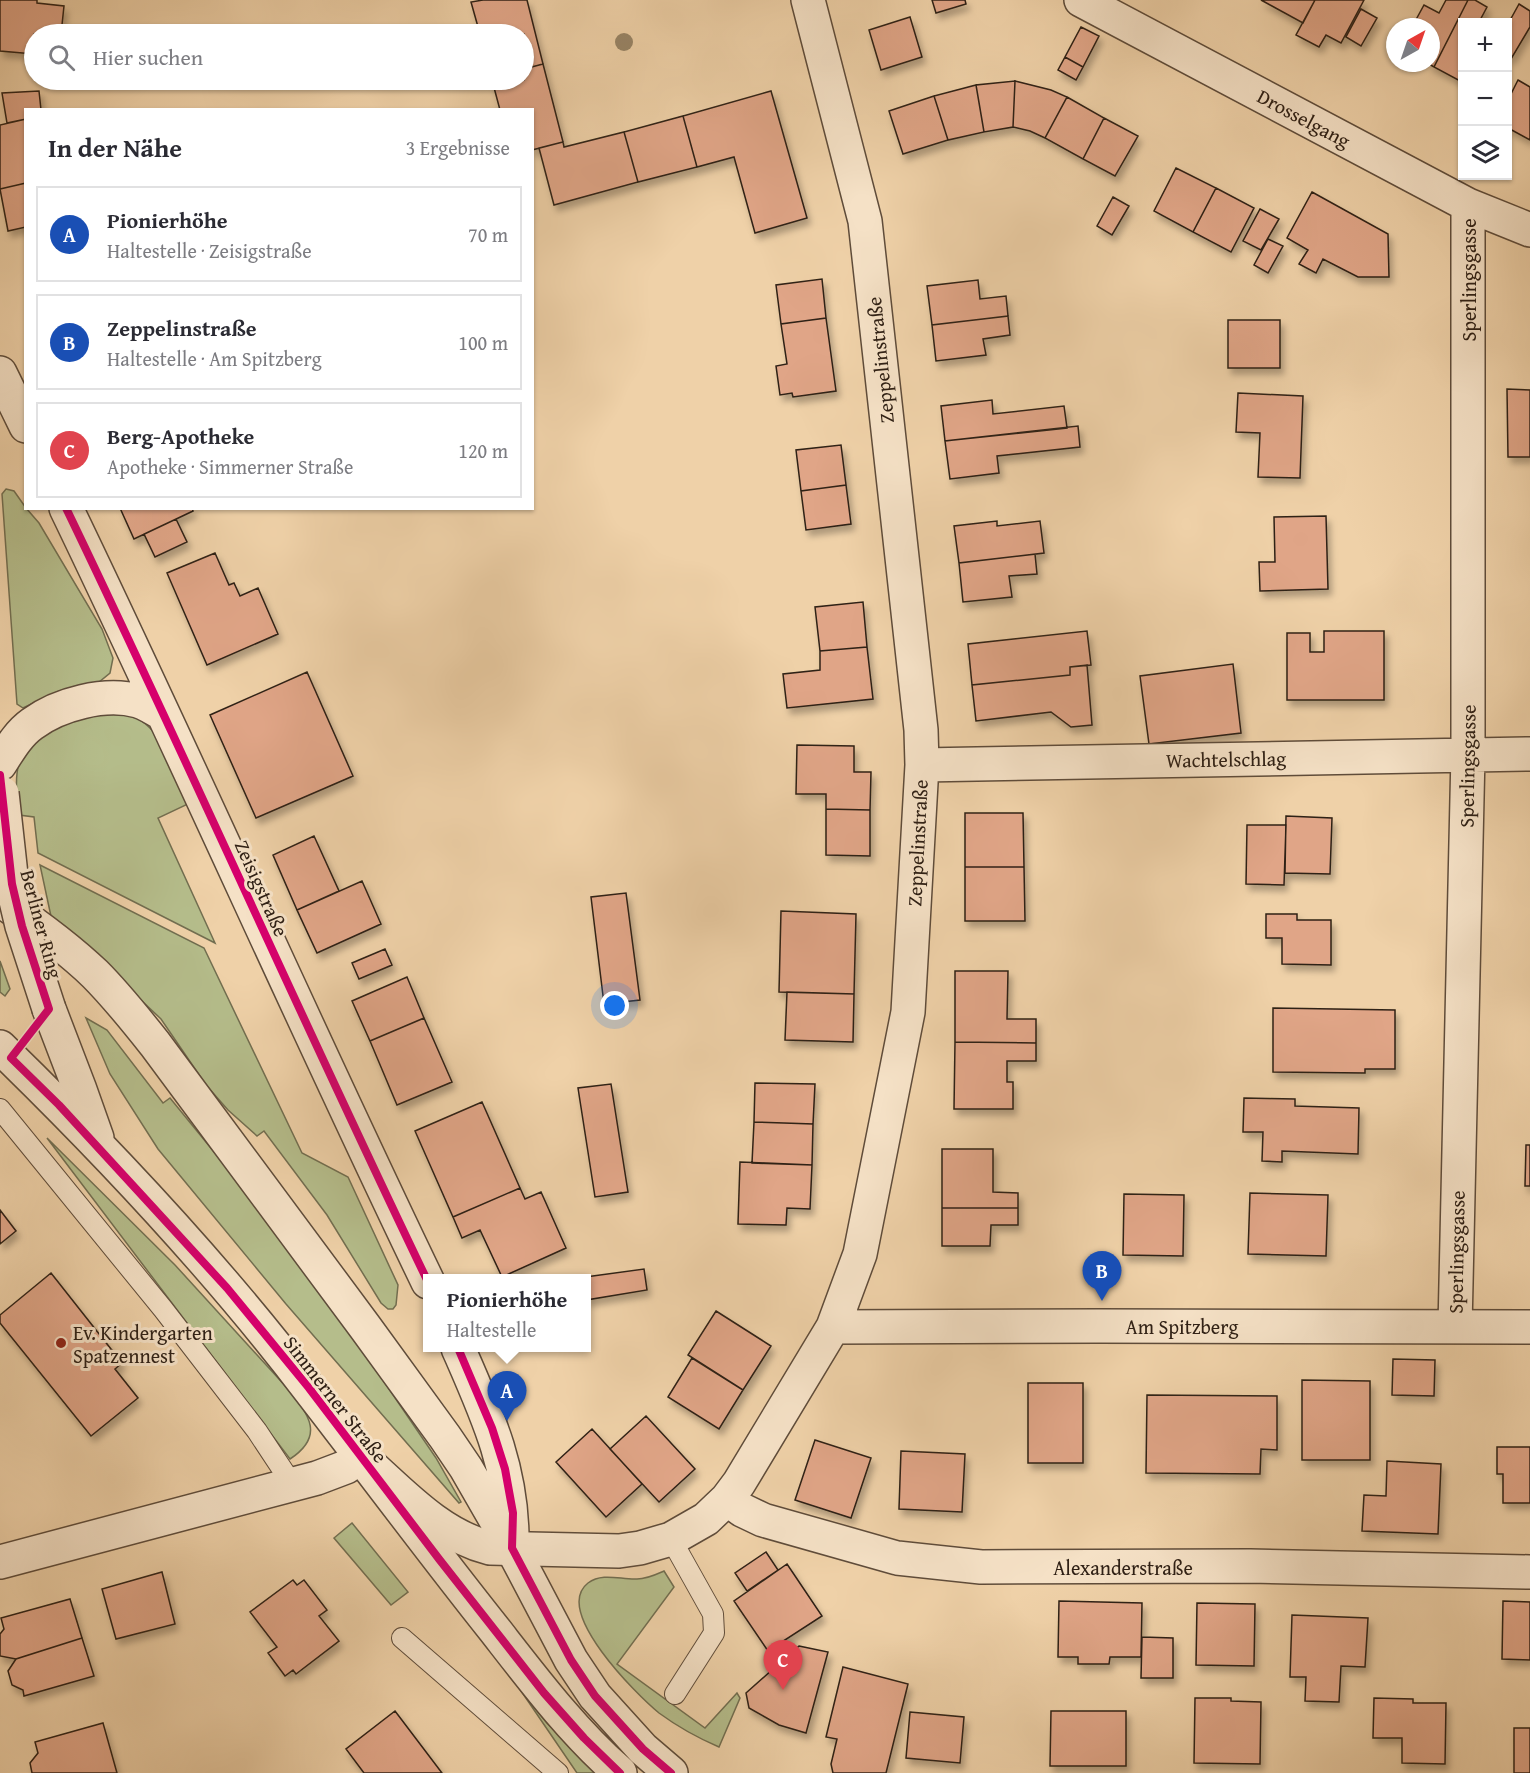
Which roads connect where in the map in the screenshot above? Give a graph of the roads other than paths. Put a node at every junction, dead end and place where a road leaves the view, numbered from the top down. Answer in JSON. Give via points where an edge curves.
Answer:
{"nodes":[{"id":1,"x":808,"y":0,"type":"edge"},
{"id":2,"x":1081,"y":0,"type":"edge"},
{"id":3,"x":1468,"y":206,"type":"junction"},
{"id":4,"x":1530,"y":230,"type":"edge"},
{"id":5,"x":0,"y":373,"type":"edge"},
{"id":6,"x":24,"y":422,"type":"edge"},
{"id":7,"x":67,"y":510,"type":"edge"},
{"id":8,"x":163,"y":714,"type":"junction"},
{"id":9,"x":1468,"y":754,"type":"junction"},
{"id":10,"x":1530,"y":754,"type":"edge"},
{"id":11,"x":922,"y":765,"type":"junction"},
{"id":12,"x":1,"y":777,"type":"edge"},
{"id":13,"x":0,"y":901,"type":"edge"},
{"id":14,"x":0,"y":1047,"type":"edge"},
{"id":15,"x":0,"y":1109,"type":"edge"},
{"id":16,"x":100,"y":1149,"type":"junction"},
{"id":17,"x":424,"y":1274,"type":"edge"},
{"id":18,"x":833,"y":1327,"type":"junction"},
{"id":19,"x":1455,"y":1327,"type":"junction"},
{"id":20,"x":1530,"y":1327,"type":"edge"},
{"id":21,"x":460,"y":1352,"type":"edge"},
{"id":22,"x":361,"y":1457,"type":"junction"},
{"id":23,"x":292,"y":1484,"type":"junction"},
{"id":24,"x":727,"y":1499,"type":"junction"},
{"id":25,"x":671,"y":1539,"type":"junction"},
{"id":26,"x":512,"y":1548,"type":"junction"},
{"id":27,"x":0,"y":1562,"type":"edge"},
{"id":28,"x":1530,"y":1572,"type":"edge"},
{"id":29,"x":402,"y":1638,"type":"dead end"},
{"id":30,"x":675,"y":1694,"type":"dead end"},
{"id":31,"x":558,"y":1773,"type":"edge"},
{"id":32,"x":620,"y":1773,"type":"edge"},
{"id":33,"x":671,"y":1773,"type":"edge"}],
"edges":[{"from":1,"to":11,"type":"street","name":"Zeppelinstraße","via":[[865,221]]},
{"from":2,"to":3,"type":"street","name":"Drosselgang"},
{"from":3,"to":4,"type":"street","name":"Drosselgang"},
{"from":3,"to":9,"type":"street","name":"Sperlingsgasse"},
{"from":5,"to":6,"type":"street"},
{"from":7,"to":8,"type":"street","name":"Zeisigstraße"},
{"from":8,"to":12,"type":"street","name":"Berliner Ring","via":[[146,704],[127,700],[87,701],[64,708],[31,724],[10,748]]},
{"from":8,"to":17,"type":"street","name":"Zeisigstraße"},
{"from":9,"to":10,"type":"street","name":"Wachtelschlag"},
{"from":9,"to":11,"type":"street","name":"Wachtelschlag"},
{"from":9,"to":19,"type":"street","name":"Sperlingsgasse"},
{"from":11,"to":18,"type":"street","name":"Zeppelinstraße","via":[[908,1012],[860,1254]]},
{"from":12,"to":16,"type":"street","name":"Berliner Ring","bridge":true,"via":[[12,884],[22,926]]},
{"from":13,"to":26,"type":"street","via":[[94,973],[155,1044],[445,1437]]},
{"from":14,"to":16,"type":"street","name":"Simmerner Straße"},
{"from":15,"to":23,"type":"lane","via":[[163,1309],[257,1431]]},
{"from":16,"to":22,"type":"street","name":"Simmerner Straße","via":[[227,1288]]},
{"from":18,"to":19,"type":"street","name":"Am Spitzberg"},
{"from":18,"to":24,"type":"street","name":"Zeppelinstraße"},
{"from":19,"to":20,"type":"street","name":"Am Spitzberg"},
{"from":21,"to":26,"type":"street","via":[[505,1469],[513,1513]]},
{"from":22,"to":23,"type":"street","via":[[332,1472]]},
{"from":22,"to":26,"type":"street","name":"Simmerner Straße","via":[[441,1526],[477,1545]]},
{"from":22,"to":32,"type":"street","name":"Simmerner Straße","via":[[544,1693]]},
{"from":23,"to":27,"type":"street"},
{"from":24,"to":25,"type":"street","name":"Zeppelinstraße","via":[[706,1519]]},
{"from":24,"to":28,"type":"street","name":"Alexanderstraße","via":[[763,1520],[897,1558],[981,1567],[1250,1566]]},
{"from":25,"to":26,"type":"street","name":"Zeppelinstraße","via":[[619,1551]]},
{"from":25,"to":30,"type":"lane","via":[[713,1614],[714,1633]]},
{"from":26,"to":33,"type":"street","via":[[571,1660],[595,1696],[643,1749]]},
{"from":29,"to":31,"type":"lane"}]}
